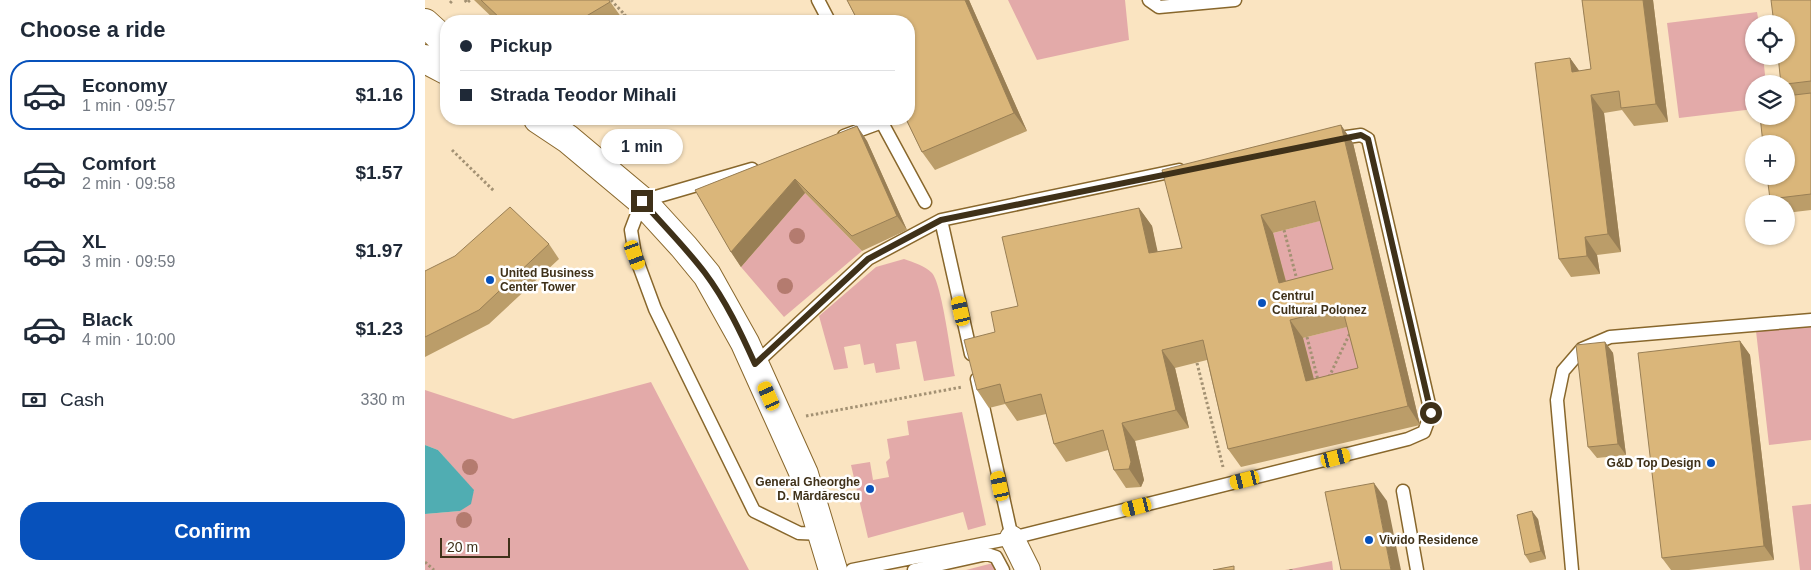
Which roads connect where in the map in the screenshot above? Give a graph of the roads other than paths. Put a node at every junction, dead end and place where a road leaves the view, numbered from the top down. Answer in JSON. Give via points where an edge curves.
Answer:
{"nodes":[{"id":1,"x":818,"y":0,"type":"edge"},
{"id":2,"x":1149,"y":0,"type":"edge"},
{"id":3,"x":1235,"y":0,"type":"edge"},
{"id":4,"x":826,"y":15,"type":"edge"},
{"id":5,"x":425,"y":22,"type":"edge"},
{"id":6,"x":440,"y":36,"type":"edge"},
{"id":7,"x":425,"y":59,"type":"edge"},
{"id":8,"x":440,"y":67,"type":"edge"},
{"id":9,"x":547,"y":125,"type":"edge"},
{"id":10,"x":870,"y":125,"type":"edge"},
{"id":11,"x":884,"y":125,"type":"edge"},
{"id":12,"x":835,"y":140,"type":"edge"},
{"id":13,"x":1321,"y":141,"type":"edge"},
{"id":14,"x":760,"y":167,"type":"edge"},
{"id":15,"x":1187,"y":169,"type":"edge"},
{"id":16,"x":642,"y":201,"type":"junction"},
{"id":17,"x":925,"y":202,"type":"dead end"},
{"id":18,"x":941,"y":220,"type":"junction"},
{"id":19,"x":1811,"y":320,"type":"edge"},
{"id":20,"x":755,"y":364,"type":"junction"},
{"id":21,"x":1403,"y":490,"type":"dead end"},
{"id":22,"x":823,"y":534,"type":"junction"},
{"id":23,"x":1012,"y":538,"type":"junction"},
{"id":24,"x":833,"y":570,"type":"edge"},
{"id":25,"x":852,"y":570,"type":"edge"},
{"id":26,"x":914,"y":570,"type":"edge"},
{"id":27,"x":1003,"y":570,"type":"edge"},
{"id":28,"x":1028,"y":570,"type":"edge"},
{"id":29,"x":1417,"y":570,"type":"edge"},
{"id":30,"x":1572,"y":570,"type":"edge"}],
"edges":[{"from":1,"to":4,"type":"lane"},
{"from":2,"to":3,"type":"lane","via":[[1159,7]]},
{"from":5,"to":6,"type":"main road"},
{"from":7,"to":8,"type":"main road"},
{"from":9,"to":16,"type":"main road"},
{"from":10,"to":12,"type":"lane"},
{"from":11,"to":17,"type":"lane"},
{"from":13,"to":23,"type":"lane","via":[[1350,135],[1368,139],[1431,413],[1425,432],[1408,439]]},
{"from":14,"to":16,"type":"lane"},
{"from":15,"to":18,"type":"lane"},
{"from":16,"to":20,"type":"main road","via":[[707,275]]},
{"from":16,"to":22,"type":"lane","via":[[631,230],[635,255],[655,309],[754,511],[799,533]]},
{"from":18,"to":20,"type":"lane","via":[[868,259]]},
{"from":18,"to":23,"type":"lane"},
{"from":19,"to":30,"type":"lane","via":[[1610,337],[1582,349],[1563,371],[1557,400]]},
{"from":20,"to":22,"type":"main road","via":[[804,474]]},
{"from":21,"to":29,"type":"lane"},
{"from":22,"to":24,"type":"main road"},
{"from":23,"to":25,"type":"lane"},
{"from":23,"to":28,"type":"street"},
{"from":26,"to":27,"type":"lane","via":[[987,554],[996,557]]}]}
